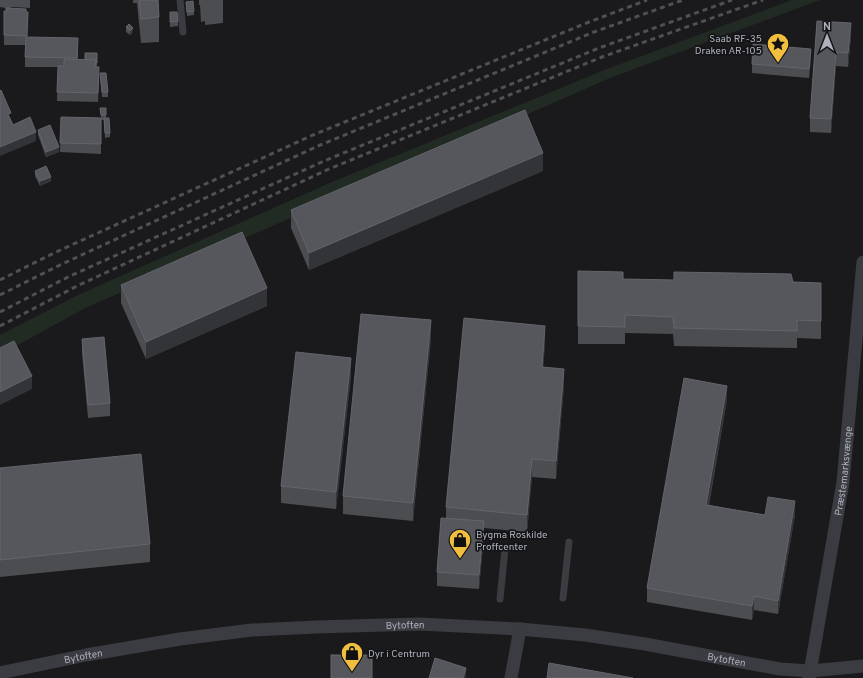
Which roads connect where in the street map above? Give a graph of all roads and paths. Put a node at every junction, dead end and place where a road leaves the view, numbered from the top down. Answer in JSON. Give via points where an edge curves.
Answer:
{"nodes":[{"id":1,"x":180,"y":0,"type":"edge"},
{"id":2,"x":183,"y":32,"type":"dead end"},
{"id":3,"x":863,"y":262,"type":"edge"},
{"id":4,"x":569,"y":542,"type":"dead end"},
{"id":5,"x":505,"y":549,"type":"dead end"},
{"id":6,"x":563,"y":598,"type":"dead end"},
{"id":7,"x":500,"y":599,"type":"dead end"},
{"id":8,"x":520,"y":629,"type":"junction"},
{"id":9,"x":863,"y":666,"type":"edge"},
{"id":10,"x":5,"y":674,"type":"edge"},
{"id":11,"x":810,"y":674,"type":"edge"},
{"id":12,"x":511,"y":678,"type":"edge"}],
"edges":[{"from":1,"to":2,"type":"lane"},
{"from":3,"to":11,"type":"street","name":"Præstemarksvænge","via":[[842,482]]},
{"from":4,"to":6,"type":"lane"},
{"from":5,"to":7,"type":"lane"},
{"from":8,"to":10,"type":"street","name":"Bytoften","via":[[420,624],[252,630],[86,655]]},
{"from":8,"to":11,"type":"street","name":"Bytoften","via":[[607,638]]},
{"from":8,"to":12,"type":"street"},
{"from":9,"to":11,"type":"street","name":"Bytoften"}]}
